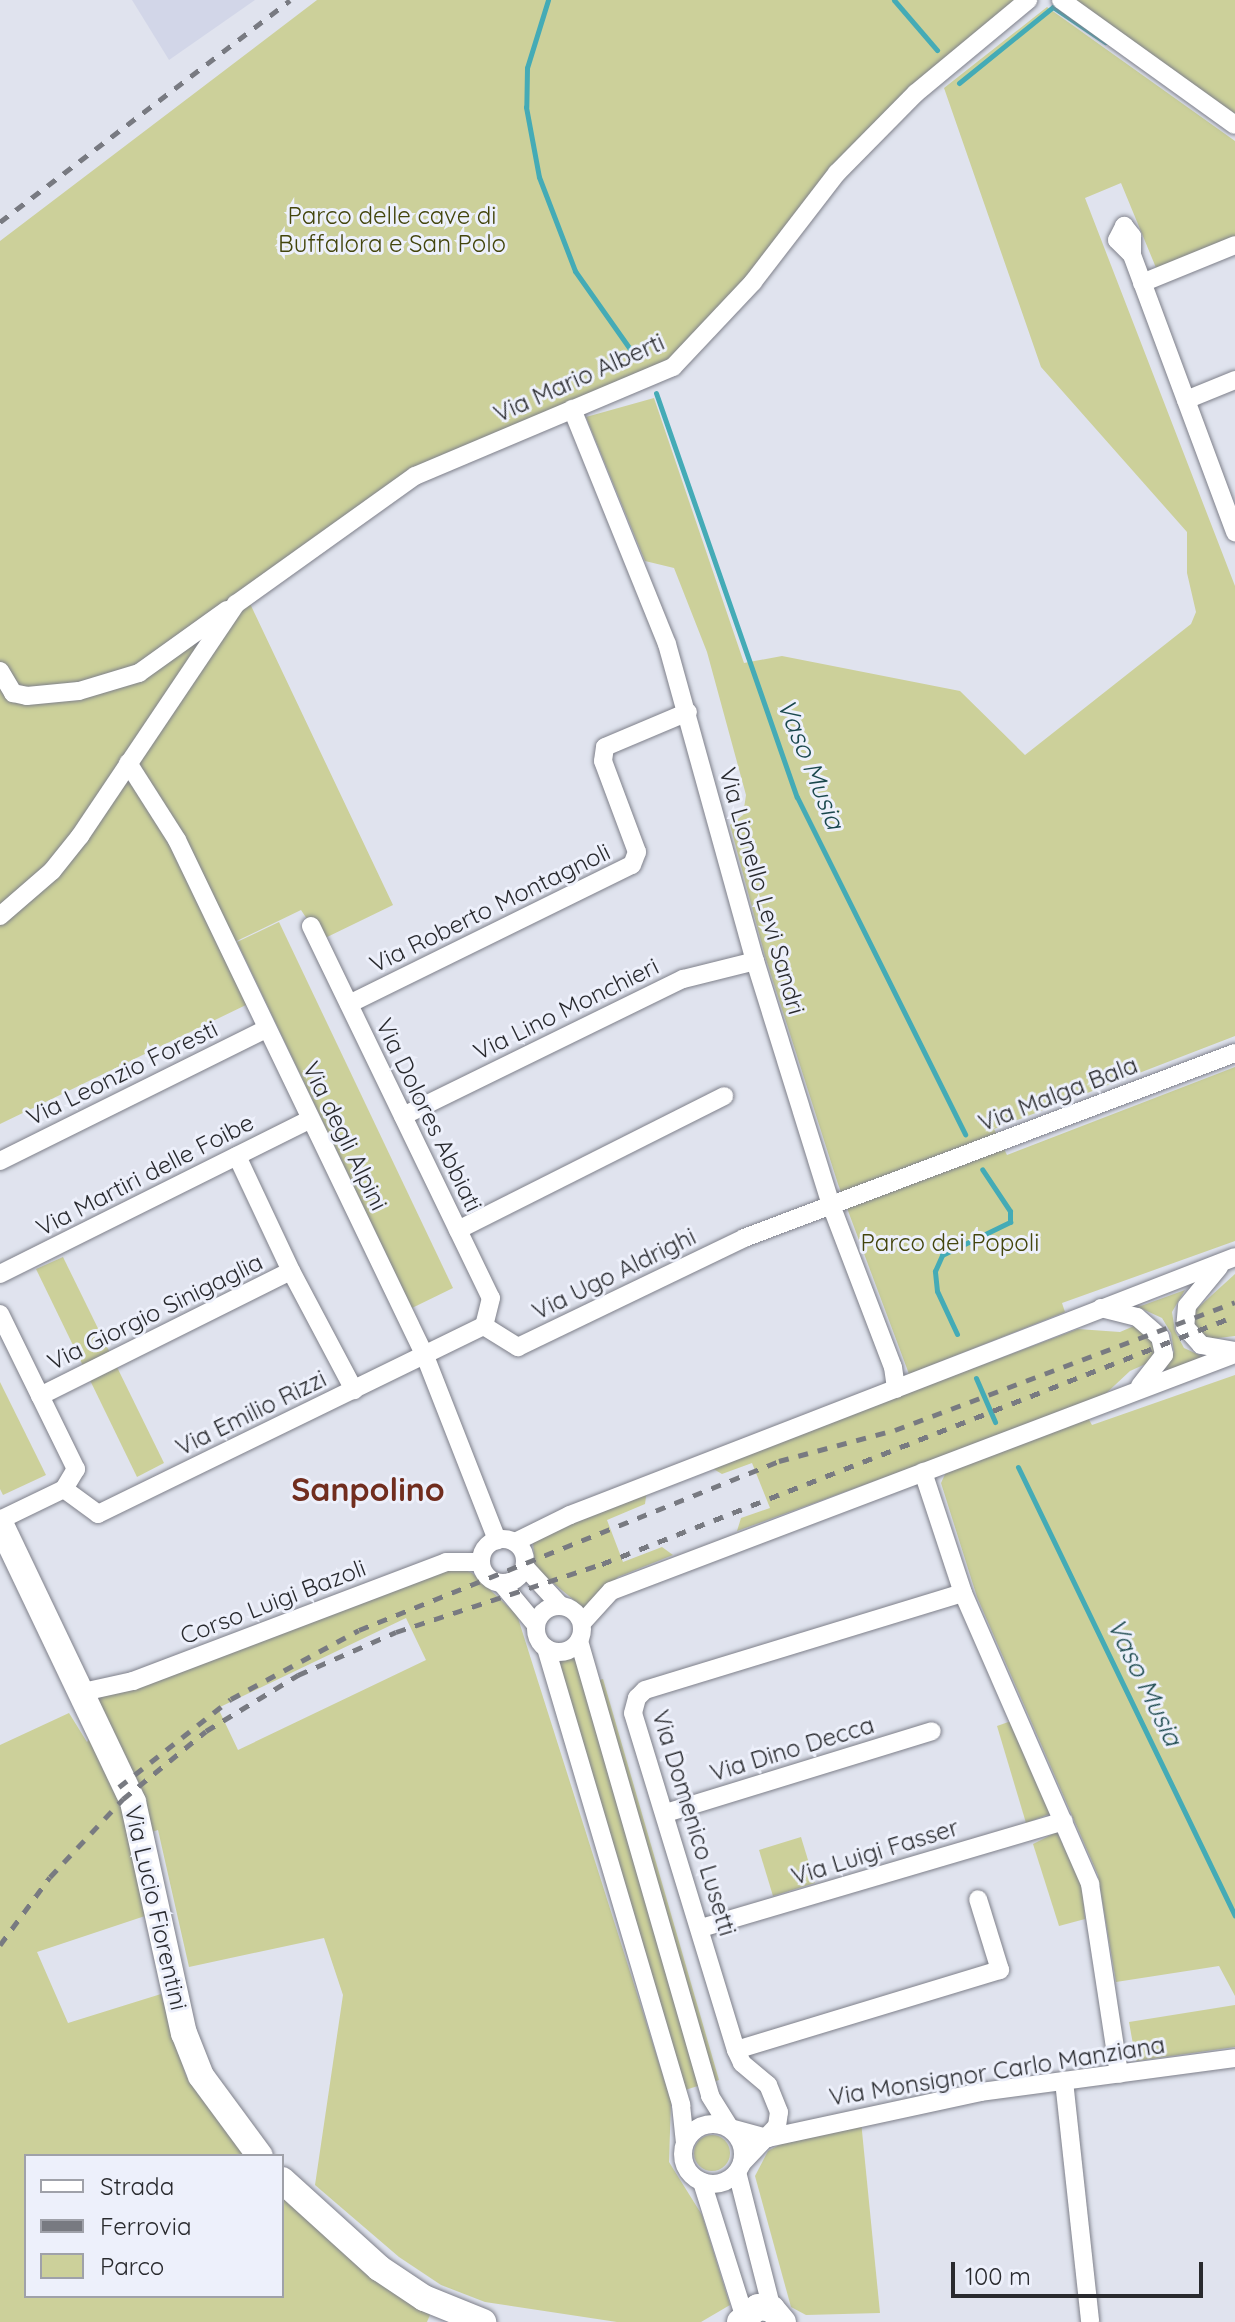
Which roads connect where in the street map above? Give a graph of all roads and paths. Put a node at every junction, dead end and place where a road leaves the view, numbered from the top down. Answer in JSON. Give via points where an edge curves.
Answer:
{"nodes":[{"id":1,"x":1028,"y":0,"type":"edge"},
{"id":2,"x":1061,"y":0,"type":"edge"},
{"id":3,"x":1235,"y":125,"type":"edge"},
{"id":4,"x":1235,"y":245,"type":"edge"},
{"id":5,"x":1132,"y":255,"type":"dead end"},
{"id":6,"x":1142,"y":283,"type":"junction"},
{"id":7,"x":1235,"y":380,"type":"edge"},
{"id":8,"x":1186,"y":400,"type":"junction"},
{"id":9,"x":572,"y":409,"type":"junction"},
{"id":10,"x":1233,"y":520,"type":"edge"},
{"id":11,"x":236,"y":604,"type":"junction"},
{"id":12,"x":0,"y":671,"type":"edge"},
{"id":13,"x":688,"y":712,"type":"junction"},
{"id":14,"x":128,"y":763,"type":"junction"},
{"id":15,"x":0,"y":916,"type":"edge"},
{"id":16,"x":311,"y":926,"type":"dead end"},
{"id":17,"x":755,"y":961,"type":"junction"},
{"id":18,"x":349,"y":1004,"type":"junction"},
{"id":19,"x":266,"y":1029,"type":"junction"},
{"id":20,"x":1235,"y":1053,"type":"edge"},
{"id":21,"x":724,"y":1096,"type":"dead end"},
{"id":22,"x":403,"y":1116,"type":"junction"},
{"id":23,"x":311,"y":1119,"type":"junction"},
{"id":24,"x":237,"y":1156,"type":"junction"},
{"id":25,"x":0,"y":1161,"type":"edge"},
{"id":26,"x":831,"y":1205,"type":"junction"},
{"id":27,"x":458,"y":1230,"type":"junction"},
{"id":28,"x":1231,"y":1259,"type":"edge"},
{"id":29,"x":291,"y":1271,"type":"junction"},
{"id":30,"x":0,"y":1274,"type":"edge"},
{"id":31,"x":1097,"y":1308,"type":"junction"},
{"id":32,"x":0,"y":1314,"type":"edge"},
{"id":33,"x":484,"y":1326,"type":"junction"},
{"id":34,"x":1235,"y":1352,"type":"edge"},
{"id":35,"x":425,"y":1356,"type":"junction"},
{"id":36,"x":896,"y":1389,"type":"junction"},
{"id":37,"x":354,"y":1390,"type":"junction"},
{"id":38,"x":1132,"y":1393,"type":"junction"},
{"id":39,"x":40,"y":1396,"type":"junction"},
{"id":40,"x":923,"y":1472,"type":"junction"},
{"id":41,"x":64,"y":1489,"type":"junction"},
{"id":42,"x":0,"y":1522,"type":"edge"},
{"id":43,"x":506,"y":1541,"type":"junction"},
{"id":44,"x":480,"y":1562,"type":"junction"},
{"id":45,"x":525,"y":1567,"type":"junction"},
{"id":46,"x":502,"y":1584,"type":"junction"},
{"id":47,"x":963,"y":1593,"type":"junction"},
{"id":48,"x":560,"y":1605,"type":"junction"},
{"id":49,"x":536,"y":1625,"type":"junction"},
{"id":50,"x":580,"y":1632,"type":"junction"},
{"id":51,"x":546,"y":1648,"type":"junction"},
{"id":52,"x":83,"y":1692,"type":"junction"},
{"id":53,"x":932,"y":1731,"type":"dead end"},
{"id":54,"x":666,"y":1813,"type":"junction"},
{"id":55,"x":1064,"y":1821,"type":"junction"},
{"id":56,"x":978,"y":1899,"type":"dead end"},
{"id":57,"x":701,"y":1928,"type":"junction"},
{"id":58,"x":736,"y":2050,"type":"junction"},
{"id":59,"x":1235,"y":2058,"type":"edge"},
{"id":60,"x":1119,"y":2074,"type":"junction"},
{"id":61,"x":1064,"y":2081,"type":"junction"},
{"id":62,"x":730,"y":2128,"type":"junction"},
{"id":63,"x":768,"y":2138,"type":"junction"},
{"id":64,"x":685,"y":2141,"type":"junction"},
{"id":65,"x":258,"y":2154,"type":"edge"},
{"id":66,"x":740,"y":2168,"type":"junction"},
{"id":67,"x":284,"y":2182,"type":"edge"},
{"id":68,"x":702,"y":2182,"type":"junction"},
{"id":69,"x":784,"y":2317,"type":"edge"},
{"id":70,"x":741,"y":2320,"type":"edge"},
{"id":71,"x":483,"y":2322,"type":"edge"},
{"id":72,"x":1090,"y":2322,"type":"edge"}],
"edges":[{"from":1,"to":9,"type":"street","name":"Via Mario Alberti","via":[[916,93],[837,173],[753,282],[673,367]]},
{"from":2,"to":3,"type":"street"},
{"from":4,"to":6,"type":"street"},
{"from":5,"to":6,"type":"street"},
{"from":6,"to":8,"type":"street"},
{"from":7,"to":8,"type":"street"},
{"from":8,"to":10,"type":"street"},
{"from":9,"to":11,"type":"street","name":"Via Mario Alberti","via":[[415,476]]},
{"from":9,"to":13,"type":"street","name":"Via Lionello Levi Sandri","via":[[667,644]]},
{"from":11,"to":12,"type":"street","name":"Via Mario Alberti","via":[[139,673],[79,691],[13,693]]},
{"from":11,"to":14,"type":"street","name":"Via Mario Alberti"},
{"from":13,"to":17,"type":"street","name":"Via Lionello Levi Sandri"},
{"from":13,"to":18,"type":"street","name":"Via Roberto Montagnoli","via":[[605,747],[603,761],[637,852],[632,865]]},
{"from":14,"to":15,"type":"street","name":"Via Mario Alberti","via":[[52,871]]},
{"from":14,"to":19,"type":"street","name":"Via degli Alpini","via":[[177,840]]},
{"from":16,"to":18,"type":"street","name":"Via Dolores Abbiati"},
{"from":17,"to":22,"type":"street","name":"Via Lino Monchieri","via":[[683,979]]},
{"from":17,"to":26,"type":"street","name":"Via Lionello Levi Sandri"},
{"from":18,"to":22,"type":"street","name":"Via Dolores Abbiati"},
{"from":19,"to":23,"type":"street","name":"Via degli Alpini"},
{"from":19,"to":25,"type":"street","name":"Via Leonzio Foresti"},
{"from":20,"to":26,"type":"street","name":"Via Malga Bala"},
{"from":21,"to":27,"type":"street"},
{"from":22,"to":27,"type":"street","name":"Via Dolores Abbiati"},
{"from":23,"to":24,"type":"street","name":"Via Martiri delle Foibe"},
{"from":23,"to":35,"type":"street","name":"Via degli Alpini"},
{"from":24,"to":29,"type":"street","name":"Via Giorgio Sinigaglia"},
{"from":24,"to":30,"type":"street","name":"Via Martiri delle Foibe"},
{"from":26,"to":33,"type":"street","name":"Via Ugo Aldrighi","via":[[744,1238],[518,1347]]},
{"from":26,"to":36,"type":"street","name":"Via Lionello Levi Sandri","via":[[893,1367]]},
{"from":27,"to":33,"type":"street","name":"Via Dolores Abbiati","via":[[491,1298]]},
{"from":28,"to":31,"type":"street"},
{"from":28,"to":34,"type":"street","via":[[1195,1292],[1184,1314],[1185,1327],[1201,1345]]},
{"from":29,"to":37,"type":"street","name":"Via Giorgio Sinigaglia"},
{"from":29,"to":39,"type":"street","name":"Via Giorgio Sinigaglia"},
{"from":31,"to":36,"type":"street"},
{"from":31,"to":38,"type":"street","via":[[1137,1317],[1160,1337],[1164,1355],[1158,1367]]},
{"from":32,"to":39,"type":"street"},
{"from":33,"to":35,"type":"street"},
{"from":34,"to":38,"type":"street"},
{"from":35,"to":37,"type":"street","name":"Via Emilio Rizzi"},
{"from":35,"to":43,"type":"street","name":"Via degli Alpini"},
{"from":36,"to":43,"type":"street"},
{"from":37,"to":41,"type":"street","name":"Via Emilio Rizzi","via":[[98,1514]]},
{"from":38,"to":40,"type":"street"},
{"from":39,"to":41,"type":"street","via":[[76,1469]]},
{"from":40,"to":47,"type":"street"},
{"from":40,"to":50,"type":"street","via":[[611,1591]]},
{"from":41,"to":42,"type":"street"},
{"from":42,"to":52,"type":"street","name":"Via Lucio Fiorentini"},
{"from":43,"to":44,"type":"street","via":[[488,1544]]},
{"from":43,"to":45,"type":"street","via":[[524,1553]]},
{"from":44,"to":46,"type":"street","via":[[491,1581]]},
{"from":44,"to":52,"type":"street","name":"Corso Luigi Bazoli","via":[[446,1562],[133,1681]]},
{"from":45,"to":46,"type":"street","via":[[520,1576]]},
{"from":45,"to":48,"type":"street"},
{"from":46,"to":49,"type":"street"},
{"from":47,"to":54,"type":"street","name":"Via Domenico Lusetti","via":[[645,1690],[633,1713]]},
{"from":47,"to":55,"type":"street"},
{"from":48,"to":49,"type":"street","via":[[546,1609]]},
{"from":48,"to":50,"type":"street","via":[[573,1610]]},
{"from":49,"to":51,"type":"street"},
{"from":50,"to":51,"type":"street","via":[[566,1651]]},
{"from":50,"to":62,"type":"street","via":[[710,2096]]},
{"from":51,"to":64,"type":"street","via":[[681,2105]]},
{"from":52,"to":65,"type":"street","name":"Via Lucio Fiorentini","via":[[144,1835],[184,2033],[216,2103]]},
{"from":53,"to":54,"type":"street","name":"Via Dino Decca"},
{"from":54,"to":57,"type":"street","name":"Via Domenico Lusetti"},
{"from":55,"to":57,"type":"street","name":"Via Luigi Fasser"},
{"from":55,"to":60,"type":"street","via":[[1090,1884]]},
{"from":56,"to":58,"type":"street","via":[[1000,1970]]},
{"from":57,"to":58,"type":"street","name":"Via Domenico Lusetti"},
{"from":58,"to":63,"type":"street","name":"Via Domenico Lusetti","via":[[773,2094],[779,2112]]},
{"from":59,"to":60,"type":"street","name":"Via Monsignor Carlo Manziana"},
{"from":60,"to":61,"type":"street","name":"Via Monsignor Carlo Manziana"},
{"from":61,"to":63,"type":"street","name":"Via Monsignor Carlo Manziana","via":[[838,2120]]},
{"from":61,"to":72,"type":"street"},
{"from":62,"to":63,"type":"street","name":"Via Monsignor Carlo Manziana"},
{"from":62,"to":64,"type":"street","via":[[710,2123]]},
{"from":62,"to":66,"type":"street","via":[[742,2144]]},
{"from":63,"to":66,"type":"street","name":"Via Monsignor Carlo Manziana"},
{"from":64,"to":68,"type":"street","via":[[684,2161]]},
{"from":66,"to":68,"type":"street","via":[[721,2183]]},
{"from":66,"to":69,"type":"street"},
{"from":67,"to":71,"type":"street","via":[[379,2268],[424,2298]]},
{"from":68,"to":70,"type":"street"},
{"from":69,"to":70,"type":"street","via":[[758,2307]]}]}
